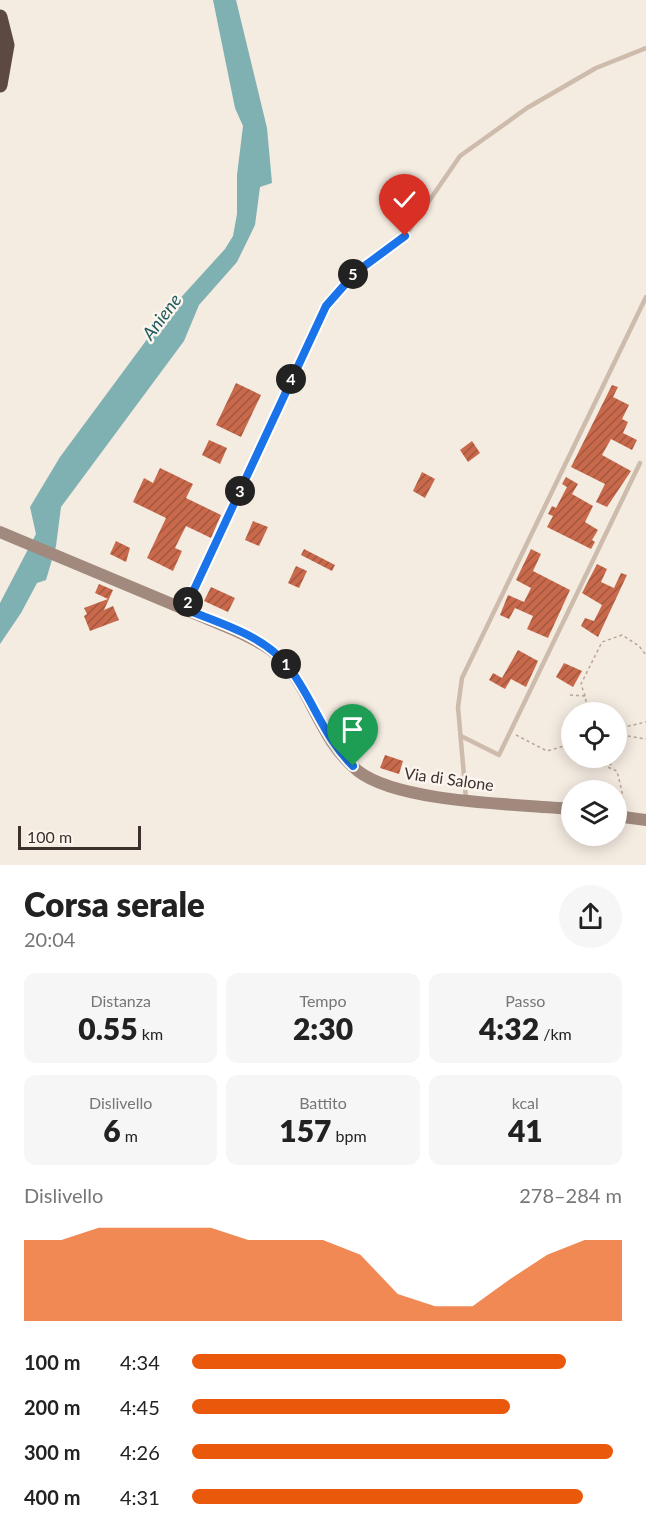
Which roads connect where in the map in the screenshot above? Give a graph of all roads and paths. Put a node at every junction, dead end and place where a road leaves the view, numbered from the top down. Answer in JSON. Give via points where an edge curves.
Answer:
{"nodes":[{"id":1,"x":0,"y":17,"type":"edge"},
{"id":2,"x":0,"y":48,"type":"edge"},
{"id":3,"x":646,"y":48,"type":"edge"},
{"id":4,"x":0,"y":54,"type":"edge"},
{"id":5,"x":0,"y":86,"type":"edge"},
{"id":6,"x":646,"y":297,"type":"edge"},
{"id":7,"x":301,"y":358,"type":"joint"},
{"id":8,"x":640,"y":463,"type":"dead end"},
{"id":9,"x":3,"y":533,"type":"edge"},
{"id":10,"x":185,"y":609,"type":"junction"},
{"id":11,"x":646,"y":655,"type":"edge"},
{"id":12,"x":570,"y":695,"type":"dead end"},
{"id":13,"x":585,"y":696,"type":"junction"},
{"id":14,"x":586,"y":702,"type":"edge"},
{"id":15,"x":646,"y":722,"type":"edge"},
{"id":16,"x":627,"y":726,"type":"edge"},
{"id":17,"x":510,"y":731,"type":"junction"},
{"id":18,"x":461,"y":736,"type":"junction"},
{"id":19,"x":627,"y":736,"type":"edge"},
{"id":20,"x":646,"y":739,"type":"edge"},
{"id":21,"x":561,"y":747,"type":"edge"},
{"id":22,"x":613,"y":769,"type":"edge"},
{"id":23,"x":619,"y":780,"type":"edge"},
{"id":24,"x":466,"y":799,"type":"junction"},
{"id":25,"x":561,"y":808,"type":"edge"},
{"id":26,"x":627,"y":817,"type":"edge"},
{"id":27,"x":646,"y":820,"type":"edge"}],
"edges":[{"from":1,"to":5,"type":"highway","via":[[7,45]]},
{"from":2,"to":4,"type":"highway"},
{"from":3,"to":7,"type":"lane","via":[[596,68],[527,108],[460,156],[405,236],[341,286],[326,306]]},
{"from":6,"to":18,"type":"lane","via":[[467,666],[458,699]]},
{"from":7,"to":10,"type":"street"},
{"from":8,"to":17,"type":"lane"},
{"from":9,"to":10,"type":"street","name":"Via di Salone"},
{"from":10,"to":24,"type":"street","name":"Via di Salone","via":[[250,638],[280,658],[335,745],[364,775],[402,791]]},
{"from":11,"to":13,"type":"path","via":[[622,635],[602,642],[581,684]]},
{"from":12,"to":13,"type":"path"},
{"from":13,"to":14,"type":"path"},
{"from":15,"to":16,"type":"path"},
{"from":17,"to":18,"type":"lane","via":[[499,755]]},
{"from":17,"to":21,"type":"path","via":[[547,751]]},
{"from":18,"to":24,"type":"lane"},
{"from":19,"to":20,"type":"path"},
{"from":22,"to":23,"type":"path"},
{"from":24,"to":25,"type":"street","name":"Via di Salone"},
{"from":26,"to":27,"type":"street"}]}
